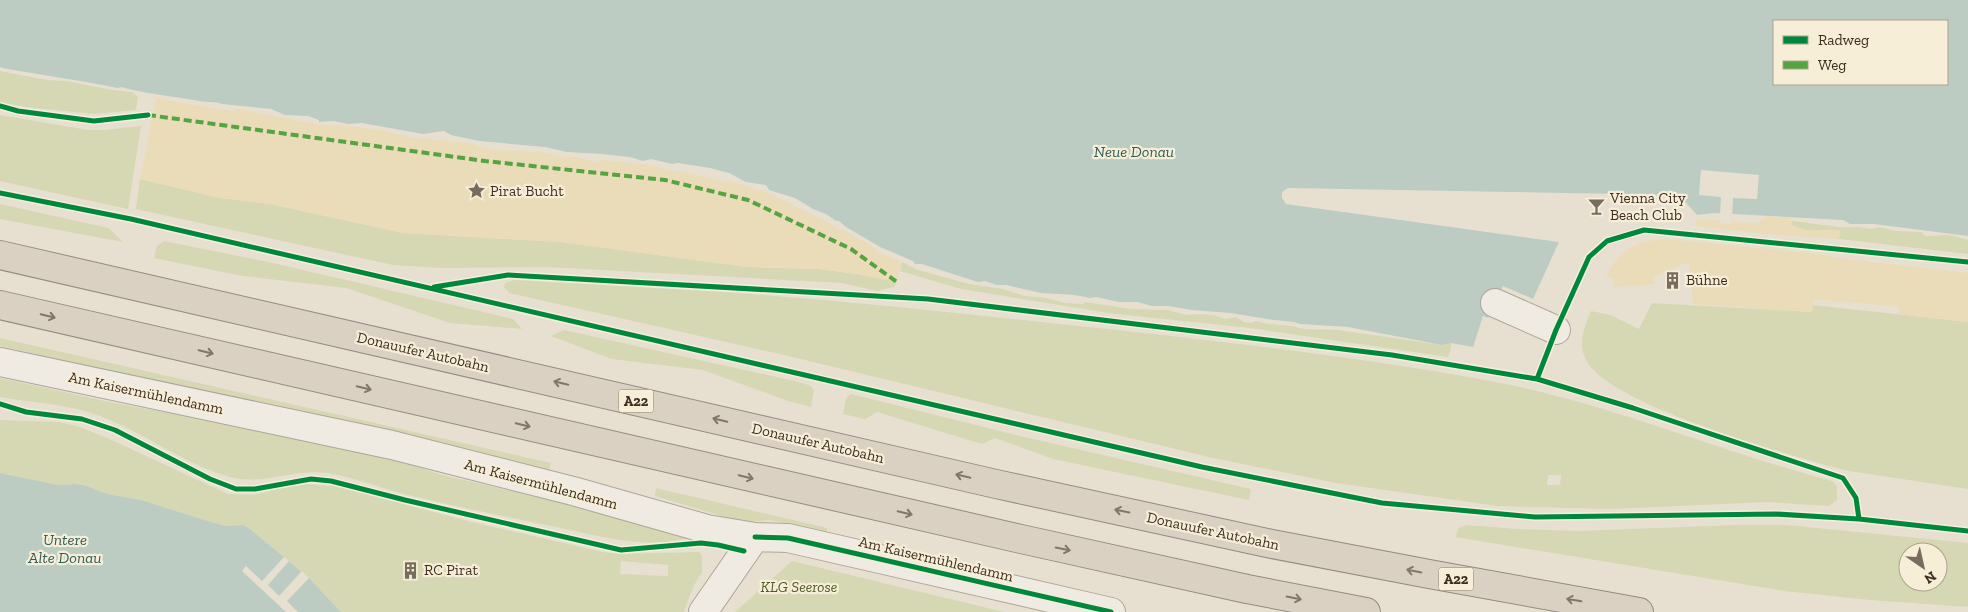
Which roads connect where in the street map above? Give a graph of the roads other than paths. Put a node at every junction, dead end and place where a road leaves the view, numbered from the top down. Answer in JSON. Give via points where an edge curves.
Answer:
{"nodes":[{"id":1,"x":0,"y":255,"type":"edge"},
{"id":2,"x":1495,"y":303,"type":"dead end"},
{"id":3,"x":0,"y":305,"type":"edge"},
{"id":4,"x":1556,"y":330,"type":"dead end"},
{"id":5,"x":0,"y":362,"type":"edge"},
{"id":6,"x":755,"y":537,"type":"junction"},
{"id":7,"x":703,"y":612,"type":"edge"},
{"id":8,"x":1111,"y":612,"type":"edge"},
{"id":9,"x":1366,"y":612,"type":"edge"},
{"id":10,"x":1639,"y":612,"type":"edge"}],
"edges":[{"from":10,"to":1,"type":"highway","name":"Donauufer Autobahn","number":"A22","one_way":true,"via":[[1272,544],[996,484]]},
{"from":2,"to":4,"type":"street"},
{"from":3,"to":9,"type":"highway","one_way":true,"via":[[1030,541]]},
{"from":5,"to":6,"type":"street","name":"Am Kaisermühlendamm","via":[[392,445],[707,529]]},
{"from":6,"to":7,"type":"street"},
{"from":6,"to":8,"type":"street","name":"Am Kaisermühlendamm","via":[[788,538]]}]}
